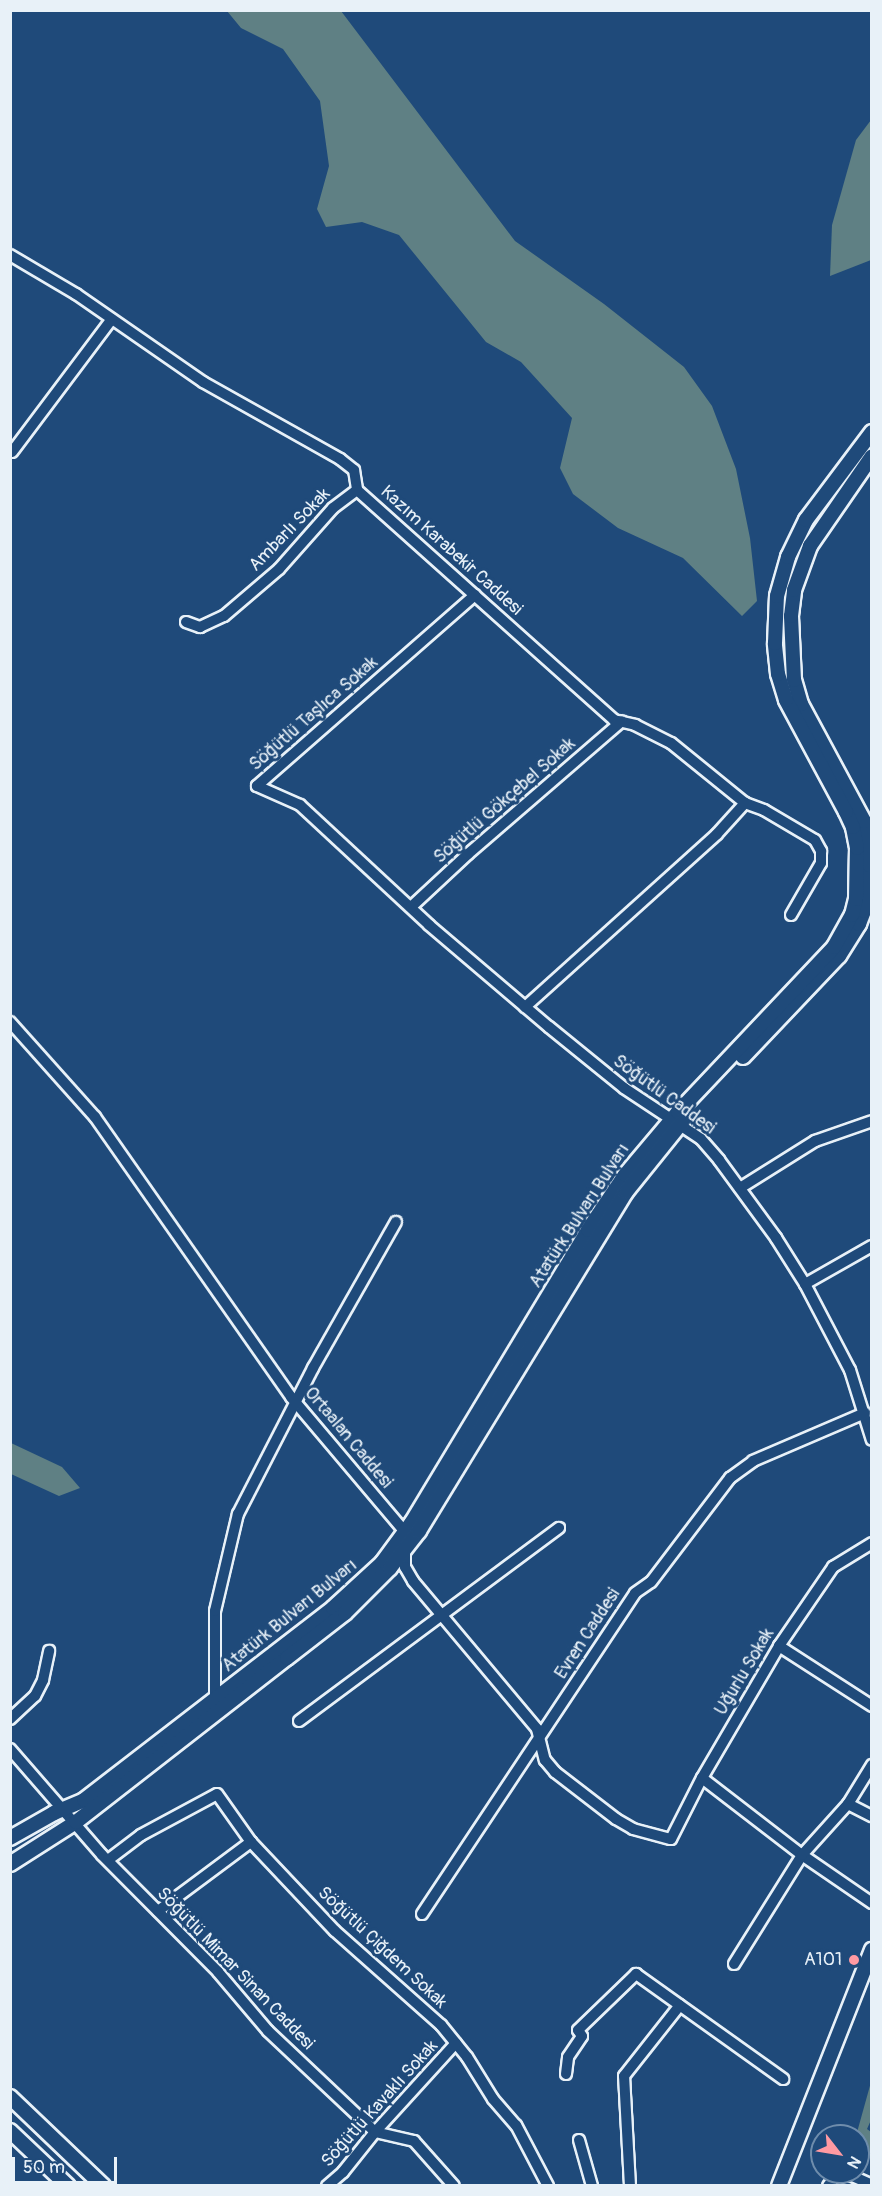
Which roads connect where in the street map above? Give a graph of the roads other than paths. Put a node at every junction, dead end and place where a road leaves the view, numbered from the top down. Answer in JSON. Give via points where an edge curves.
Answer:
{"nodes":[{"id":1,"x":10,"y":255,"type":"edge"},
{"id":2,"x":112,"y":319,"type":"junction"},
{"id":3,"x":872,"y":432,"type":"edge"},
{"id":4,"x":12,"y":452,"type":"dead end"},
{"id":5,"x":872,"y":456,"type":"edge"},
{"id":6,"x":357,"y":490,"type":"junction"},
{"id":7,"x":475,"y":595,"type":"junction"},
{"id":8,"x":186,"y":622,"type":"dead end"},
{"id":9,"x":622,"y":721,"type":"junction"},
{"id":10,"x":746,"y":803,"type":"junction"},
{"id":11,"x":345,"y":847,"type":"joint"},
{"id":12,"x":870,"y":888,"type":"edge"},
{"id":13,"x":411,"y":907,"type":"junction"},
{"id":14,"x":791,"y":915,"type":"dead end"},
{"id":15,"x":525,"y":1007,"type":"junction"},
{"id":16,"x":10,"y":1022,"type":"edge"},
{"id":17,"x":872,"y":1120,"type":"edge"},
{"id":18,"x":675,"y":1122,"type":"junction"},
{"id":19,"x":740,"y":1188,"type":"junction"},
{"id":20,"x":396,"y":1222,"type":"dead end"},
{"id":21,"x":872,"y":1246,"type":"edge"},
{"id":22,"x":805,"y":1284,"type":"junction"},
{"id":23,"x":872,"y":1396,"type":"edge"},
{"id":24,"x":861,"y":1401,"type":"junction"},
{"id":25,"x":296,"y":1402,"type":"junction"},
{"id":26,"x":865,"y":1413,"type":"junction"},
{"id":27,"x":872,"y":1440,"type":"edge"},
{"id":28,"x":559,"y":1528,"type":"dead end"},
{"id":29,"x":405,"y":1532,"type":"junction"},
{"id":30,"x":872,"y":1543,"type":"edge"},
{"id":31,"x":405,"y":1550,"type":"junction"},
{"id":32,"x":442,"y":1615,"type":"junction"},
{"id":33,"x":779,"y":1646,"type":"junction"},
{"id":34,"x":49,"y":1651,"type":"dead end"},
{"id":35,"x":215,"y":1700,"type":"junction"},
{"id":36,"x":872,"y":1706,"type":"edge"},
{"id":37,"x":10,"y":1719,"type":"edge"},
{"id":38,"x":299,"y":1721,"type":"dead end"},
{"id":39,"x":538,"y":1741,"type":"junction"},
{"id":40,"x":10,"y":1749,"type":"edge"},
{"id":41,"x":872,"y":1765,"type":"edge"},
{"id":42,"x":702,"y":1778,"type":"junction"},
{"id":43,"x":848,"y":1804,"type":"junction"},
{"id":44,"x":62,"y":1810,"type":"junction"},
{"id":45,"x":872,"y":1816,"type":"edge"},
{"id":46,"x":76,"y":1822,"type":"junction"},
{"id":47,"x":10,"y":1838,"type":"edge"},
{"id":48,"x":251,"y":1842,"type":"junction"},
{"id":49,"x":802,"y":1855,"type":"junction"},
{"id":50,"x":108,"y":1860,"type":"junction"},
{"id":51,"x":10,"y":1864,"type":"edge"},
{"id":52,"x":872,"y":1903,"type":"edge"},
{"id":53,"x":158,"y":1911,"type":"junction"},
{"id":54,"x":422,"y":1914,"type":"dead end"},
{"id":55,"x":872,"y":1950,"type":"edge"},
{"id":56,"x":734,"y":1964,"type":"dead end"},
{"id":57,"x":680,"y":2005,"type":"junction"},
{"id":58,"x":456,"y":2043,"type":"junction"},
{"id":59,"x":566,"y":2074,"type":"dead end"},
{"id":60,"x":783,"y":2079,"type":"dead end"},
{"id":61,"x":10,"y":2097,"type":"edge"},
{"id":62,"x":10,"y":2131,"type":"edge"},
{"id":63,"x":375,"y":2132,"type":"junction"},
{"id":64,"x":579,"y":2140,"type":"dead end"},
{"id":65,"x":872,"y":2185,"type":"edge"},
{"id":66,"x":68,"y":2186,"type":"edge"},
{"id":67,"x":103,"y":2186,"type":"edge"},
{"id":68,"x":327,"y":2186,"type":"edge"},
{"id":69,"x":454,"y":2186,"type":"edge"},
{"id":70,"x":548,"y":2186,"type":"edge"},
{"id":71,"x":592,"y":2186,"type":"edge"},
{"id":72,"x":630,"y":2186,"type":"edge"},
{"id":73,"x":779,"y":2186,"type":"edge"},
{"id":74,"x":828,"y":2186,"type":"edge"}],
"edges":[{"from":1,"to":2,"type":"street","name":"Kazım Karabekir Caddesi"},
{"from":2,"to":4,"type":"street"},
{"from":2,"to":6,"type":"street","name":"Kazım Karabekir Caddesi","via":[[203,382],[340,459],[354,470]]},
{"from":3,"to":18,"type":"street","name":"Atatürk Bulvarı Bulvarı","via":[[806,520],[782,578],[776,624],[778,674],[786,700],[854,827],[858,878],[852,915],[834,947]]},
{"from":5,"to":12,"type":"street","name":"Atatürk Bulvarı Bulvarı","via":[[810,546],[791,616],[794,681],[808,719],[864,821]]},
{"from":6,"to":7,"type":"street","name":"Kazım Karabekir Caddesi"},
{"from":6,"to":8,"type":"street","name":"Ambarlı Sokak","via":[[333,507],[279,569],[224,616],[200,627]]},
{"from":7,"to":9,"type":"street","name":"Kazım Karabekir Caddesi","via":[[569,682],[614,720]]},
{"from":7,"to":11,"type":"street","name":"Söğütlü Taşlıca Sokak","via":[[257,786],[300,805]]},
{"from":9,"to":10,"type":"street","name":"Kazım Karabekir Caddesi","via":[[671,743]]},
{"from":9,"to":13,"type":"street","name":"Söğütlü Gökçebel Sokak"},
{"from":10,"to":14,"type":"street","name":"Kazım Karabekir Caddesi","via":[[815,840],[821,851],[816,877]]},
{"from":10,"to":15,"type":"street","via":[[717,834]]},
{"from":11,"to":13,"type":"street","name":"Söğütlü Caddesi"},
{"from":12,"to":18,"type":"street","name":"Atatürk Bulvarı Bulvarı","via":[[859,924],[839,956]]},
{"from":13,"to":15,"type":"street","name":"Söğütlü Caddesi"},
{"from":15,"to":18,"type":"street","name":"Söğütlü Caddesi","via":[[624,1088]]},
{"from":16,"to":25,"type":"street","name":"Ortaalan Caddesi","via":[[95,1117]]},
{"from":17,"to":19,"type":"street","via":[[815,1141]]},
{"from":18,"to":19,"type":"street","name":"Söğütlü Caddesi","via":[[700,1139]]},
{"from":18,"to":29,"type":"street","name":"Atatürk Bulvarı Bulvarı","via":[[644,1150],[594,1221]]},
{"from":18,"to":31,"type":"street","name":"Atatürk Bulvarı Bulvarı","via":[[626,1191]]},
{"from":19,"to":22,"type":"street","name":"Söğütlü Caddesi"},
{"from":20,"to":25,"type":"street"},
{"from":21,"to":22,"type":"street"},
{"from":22,"to":24,"type":"street","name":"Söğütlü Caddesi","via":[[850,1370]]},
{"from":23,"to":24,"type":"street"},
{"from":24,"to":26,"type":"street","name":"Söğütlü Caddesi"},
{"from":25,"to":29,"type":"street","name":"Ortaalan Caddesi"},
{"from":25,"to":35,"type":"street","via":[[238,1514],[215,1611]]},
{"from":26,"to":27,"type":"street","name":"Söğütlü Caddesi"},
{"from":26,"to":39,"type":"street","name":"Evren Caddesi","via":[[753,1461],[730,1478],[651,1582],[635,1593]]},
{"from":28,"to":32,"type":"street"},
{"from":29,"to":31,"type":"street"},
{"from":29,"to":35,"type":"street","name":"Atatürk Bulvarı Bulvarı","via":[[382,1563],[341,1602]]},
{"from":30,"to":33,"type":"street","name":"Uğurlu Sokak","via":[[833,1567]]},
{"from":31,"to":32,"type":"street","via":[[405,1567]]},
{"from":31,"to":46,"type":"street","name":"Atatürk Bulvarı Bulvarı","via":[[345,1613]]},
{"from":32,"to":38,"type":"street"},
{"from":32,"to":39,"type":"street","via":[[537,1729]]},
{"from":33,"to":36,"type":"street"},
{"from":33,"to":42,"type":"street","name":"Uğurlu Sokak"},
{"from":34,"to":37,"type":"street","via":[[35,1696]]},
{"from":35,"to":44,"type":"street","name":"Atatürk Bulvarı Bulvarı","via":[[84,1800]]},
{"from":39,"to":42,"type":"street","name":"Uğurlu Sokak","via":[[555,1772],[616,1819],[633,1829],[671,1839]]},
{"from":39,"to":54,"type":"street","name":"Evren Caddesi"},
{"from":40,"to":44,"type":"street","name":"Söğütlü Mimar Sinan Caddesi"},
{"from":41,"to":43,"type":"street"},
{"from":42,"to":49,"type":"street"},
{"from":43,"to":45,"type":"street"},
{"from":43,"to":49,"type":"street"},
{"from":44,"to":46,"type":"street","name":"Söğütlü Mimar Sinan Caddesi"},
{"from":44,"to":47,"type":"street","name":"Atatürk Bulvarı Bulvarı"},
{"from":46,"to":50,"type":"street","name":"Söğütlü Mimar Sinan Caddesi"},
{"from":46,"to":51,"type":"street","name":"Atatürk Bulvarı Bulvarı"},
{"from":48,"to":50,"type":"street","name":"Söğütlü Çiğdem Sokak","via":[[217,1794],[141,1835]]},
{"from":48,"to":53,"type":"street"},
{"from":48,"to":58,"type":"street","name":"Söğütlü Çiğdem Sokak","via":[[335,1931],[423,2008]]},
{"from":49,"to":52,"type":"street"},
{"from":49,"to":56,"type":"street"},
{"from":50,"to":53,"type":"street","name":"Söğütlü Mimar Sinan Caddesi"},
{"from":53,"to":63,"type":"street","name":"Söğütlü Mimar Sinan Caddesi","via":[[218,1971],[268,2031]]},
{"from":55,"to":73,"type":"street"},
{"from":57,"to":59,"type":"street","via":[[636,1974],[578,2030],[582,2037],[568,2057]]},
{"from":57,"to":60,"type":"street"},
{"from":57,"to":72,"type":"street","via":[[624,2076]]},
{"from":58,"to":63,"type":"street","name":"Söğütlü Kavaklı Sokak"},
{"from":58,"to":70,"type":"street","name":"Söğütlü Çiğdem Sokak","via":[[528,2143]]},
{"from":61,"to":67,"type":"street"},
{"from":62,"to":66,"type":"street"},
{"from":63,"to":68,"type":"street","name":"Söğütlü Kavaklı Sokak"},
{"from":63,"to":69,"type":"street","via":[[414,2141]]},
{"from":64,"to":71,"type":"street"},
{"from":65,"to":74,"type":"street","via":[[850,2175],[834,2178]]}]}
